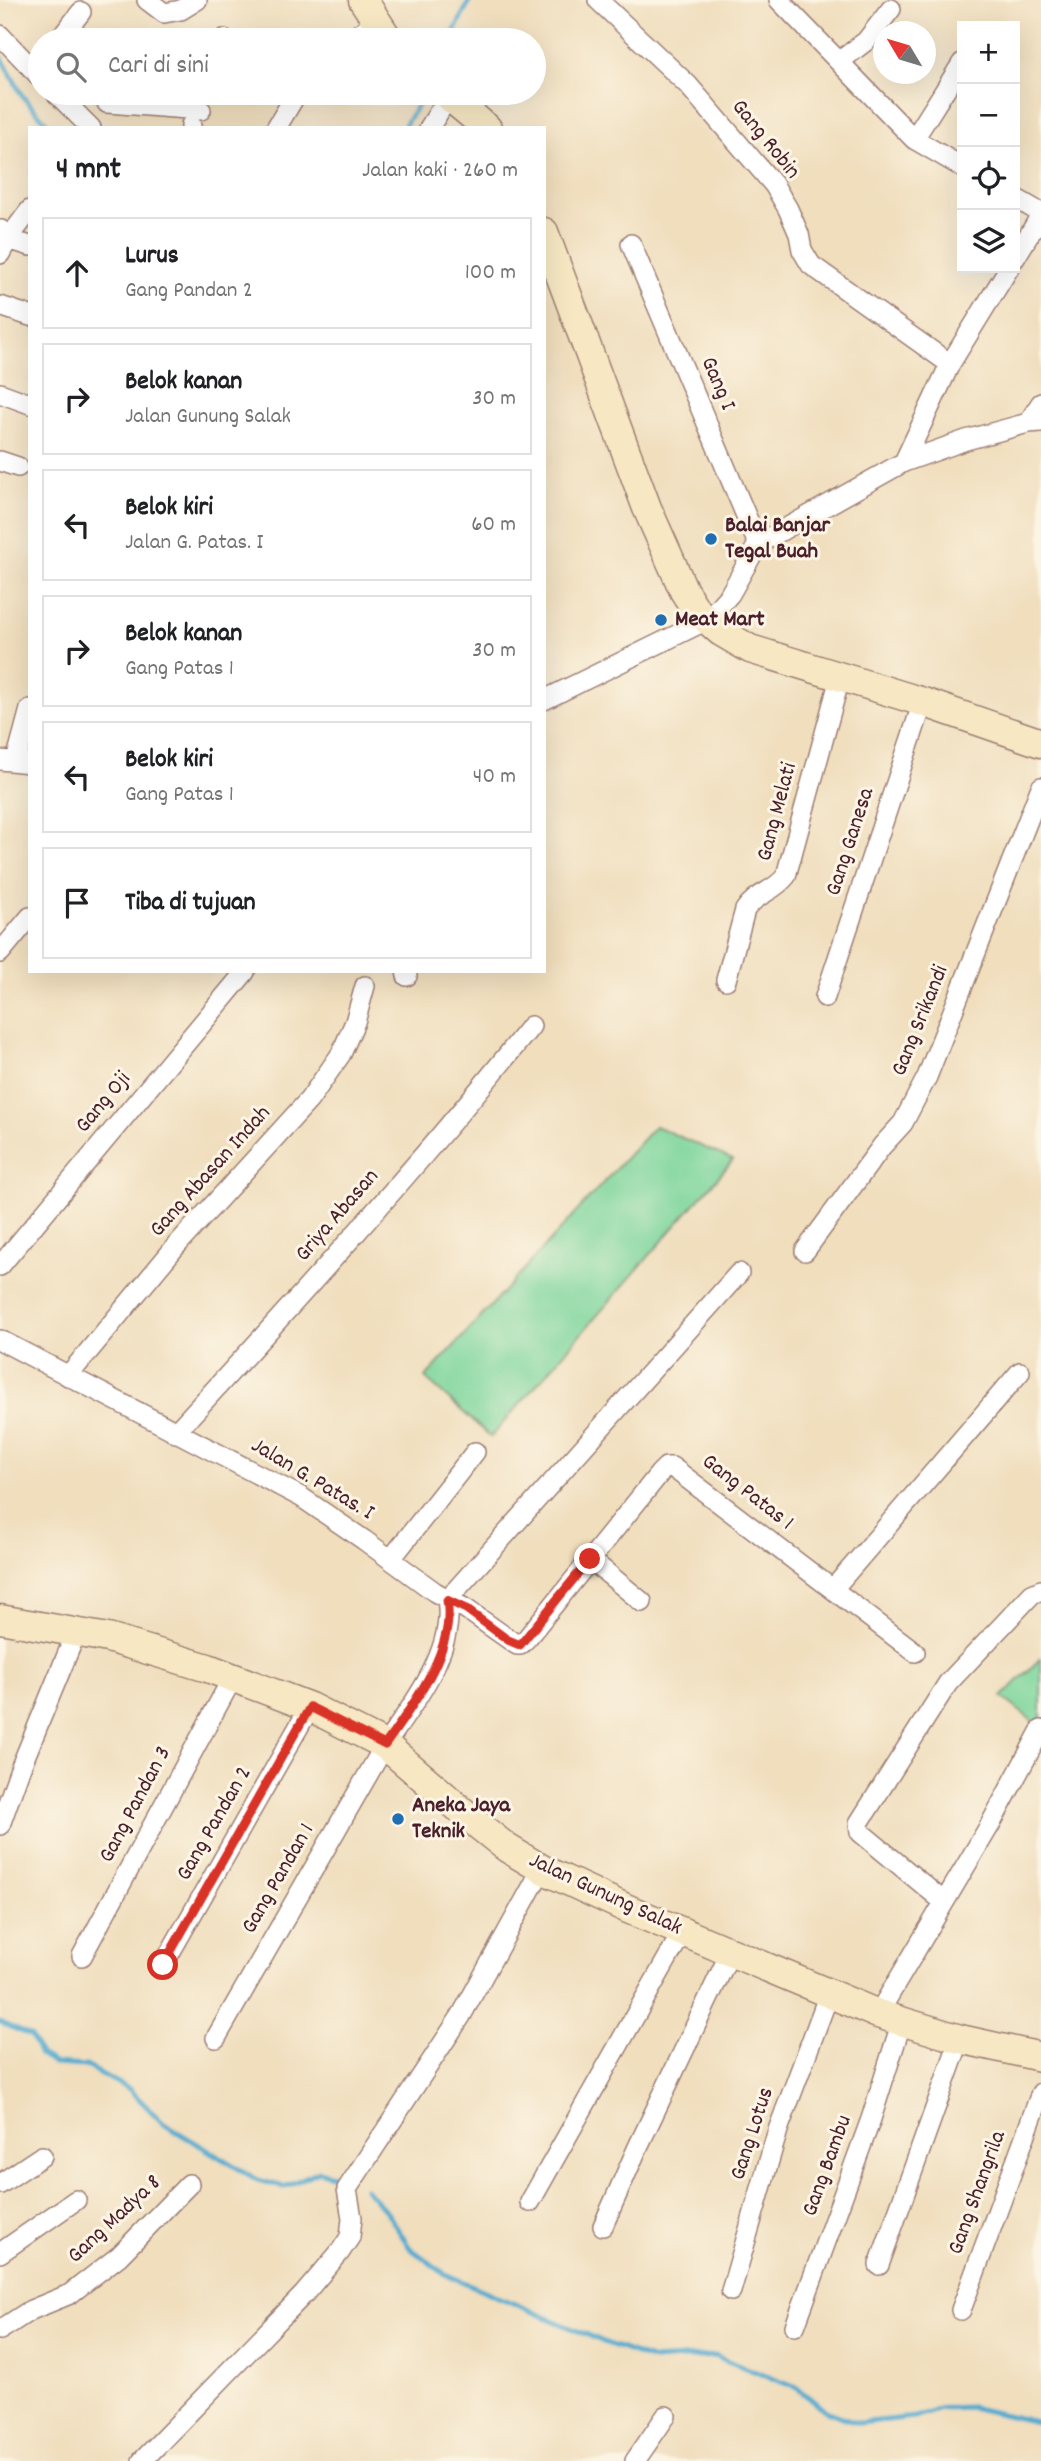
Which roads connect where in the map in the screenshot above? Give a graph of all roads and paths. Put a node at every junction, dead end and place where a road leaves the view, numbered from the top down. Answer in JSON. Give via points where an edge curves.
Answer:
{"nodes":[{"id":1,"x":147,"y":0,"type":"edge"},
{"id":2,"x":197,"y":0,"type":"edge"},
{"id":3,"x":598,"y":0,"type":"edge"},
{"id":4,"x":779,"y":0,"type":"edge"},
{"id":5,"x":891,"y":9,"type":"dead end"},
{"id":6,"x":82,"y":12,"type":"dead end"},
{"id":7,"x":69,"y":28,"type":"edge"},
{"id":8,"x":1,"y":37,"type":"edge"},
{"id":9,"x":28,"y":61,"type":"edge"},
{"id":10,"x":840,"y":61,"type":"junction"},
{"id":11,"x":957,"y":71,"type":"edge"},
{"id":12,"x":68,"y":105,"type":"edge"},
{"id":13,"x":106,"y":105,"type":"edge"},
{"id":14,"x":136,"y":105,"type":"edge"},
{"id":15,"x":289,"y":105,"type":"edge"},
{"id":16,"x":441,"y":105,"type":"edge"},
{"id":17,"x":460,"y":105,"type":"edge"},
{"id":18,"x":194,"y":121,"type":"edge"},
{"id":19,"x":88,"y":126,"type":"edge"},
{"id":20,"x":90,"y":126,"type":"edge"},
{"id":21,"x":277,"y":126,"type":"edge"},
{"id":22,"x":430,"y":126,"type":"edge"},
{"id":23,"x":484,"y":126,"type":"edge"},
{"id":24,"x":914,"y":139,"type":"junction"},
{"id":25,"x":957,"y":164,"type":"edge"},
{"id":26,"x":1020,"y":201,"type":"edge"},
{"id":27,"x":28,"y":212,"type":"edge"},
{"id":28,"x":1041,"y":214,"type":"edge"},
{"id":29,"x":546,"y":237,"type":"edge"},
{"id":30,"x":3,"y":241,"type":"edge"},
{"id":31,"x":631,"y":244,"type":"dead end"},
{"id":32,"x":28,"y":246,"type":"edge"},
{"id":33,"x":1020,"y":250,"type":"edge"},
{"id":34,"x":1006,"y":273,"type":"edge"},
{"id":35,"x":0,"y":306,"type":"edge"},
{"id":36,"x":28,"y":315,"type":"edge"},
{"id":37,"x":950,"y":363,"type":"junction"},
{"id":38,"x":0,"y":393,"type":"edge"},
{"id":39,"x":28,"y":403,"type":"edge"},
{"id":40,"x":1041,"y":403,"type":"edge"},
{"id":41,"x":1035,"y":423,"type":"edge"},
{"id":42,"x":904,"y":461,"type":"junction"},
{"id":43,"x":758,"y":544,"type":"junction"},
{"id":44,"x":706,"y":620,"type":"junction"},
{"id":45,"x":840,"y":678,"type":"junction"},
{"id":46,"x":546,"y":699,"type":"edge"},
{"id":47,"x":923,"y":702,"type":"junction"},
{"id":48,"x":28,"y":716,"type":"edge"},
{"id":49,"x":1041,"y":743,"type":"edge"},
{"id":50,"x":15,"y":761,"type":"edge"},
{"id":51,"x":1041,"y":787,"type":"edge"},
{"id":52,"x":28,"y":919,"type":"edge"},
{"id":53,"x":0,"y":954,"type":"edge"},
{"id":54,"x":244,"y":973,"type":"edge"},
{"id":55,"x":726,"y":980,"type":"dead end"},
{"id":56,"x":365,"y":986,"type":"dead end"},
{"id":57,"x":825,"y":997,"type":"dead end"},
{"id":58,"x":531,"y":1026,"type":"dead end"},
{"id":59,"x":805,"y":1251,"type":"dead end"},
{"id":60,"x":0,"y":1266,"type":"edge"},
{"id":61,"x":739,"y":1273,"type":"dead end"},
{"id":62,"x":0,"y":1340,"type":"edge"},
{"id":63,"x":1020,"y":1372,"type":"dead end"},
{"id":64,"x":68,"y":1376,"type":"junction"},
{"id":65,"x":175,"y":1433,"type":"junction"},
{"id":66,"x":475,"y":1451,"type":"dead end"},
{"id":67,"x":391,"y":1559,"type":"junction"},
{"id":68,"x":590,"y":1559,"type":"junction"},
{"id":69,"x":833,"y":1589,"type":"junction"},
{"id":70,"x":1041,"y":1590,"type":"edge"},
{"id":71,"x":447,"y":1600,"type":"junction"},
{"id":72,"x":642,"y":1602,"type":"dead end"},
{"id":73,"x":0,"y":1619,"type":"edge"},
{"id":74,"x":76,"y":1633,"type":"junction"},
{"id":75,"x":915,"y":1653,"type":"dead end"},
{"id":76,"x":233,"y":1677,"type":"junction"},
{"id":77,"x":310,"y":1707,"type":"junction"},
{"id":78,"x":1041,"y":1730,"type":"edge"},
{"id":79,"x":385,"y":1745,"type":"junction"},
{"id":80,"x":0,"y":1825,"type":"edge"},
{"id":81,"x":542,"y":1869,"type":"junction"},
{"id":82,"x":944,"y":1902,"type":"junction"},
{"id":83,"x":683,"y":1931,"type":"junction"},
{"id":84,"x":731,"y":1951,"type":"junction"},
{"id":85,"x":82,"y":1956,"type":"dead end"},
{"id":86,"x":163,"y":1965,"type":"dead end"},
{"id":87,"x":829,"y":1994,"type":"junction"},
{"id":88,"x":890,"y":2017,"type":"junction"},
{"id":89,"x":216,"y":2038,"type":"dead end"},
{"id":90,"x":960,"y":2039,"type":"junction"},
{"id":91,"x":1041,"y":2057,"type":"edge"},
{"id":92,"x":1041,"y":2093,"type":"edge"},
{"id":93,"x":42,"y":2156,"type":"dead end"},
{"id":94,"x":0,"y":2184,"type":"edge"},
{"id":95,"x":189,"y":2184,"type":"dead end"},
{"id":96,"x":76,"y":2200,"type":"dead end"},
{"id":97,"x":530,"y":2202,"type":"dead end"},
{"id":98,"x":603,"y":2227,"type":"dead end"},
{"id":99,"x":0,"y":2253,"type":"edge"},
{"id":100,"x":879,"y":2265,"type":"dead end"},
{"id":101,"x":731,"y":2291,"type":"dead end"},
{"id":102,"x":961,"y":2310,"type":"dead end"},
{"id":103,"x":795,"y":2326,"type":"dead end"},
{"id":104,"x":0,"y":2330,"type":"edge"},
{"id":105,"x":666,"y":2416,"type":"dead end"},
{"id":106,"x":142,"y":2461,"type":"edge"},
{"id":107,"x":635,"y":2461,"type":"edge"}],
"edges":[{"from":1,"to":2,"type":"street","via":[[164,13]]},
{"from":3,"to":37,"type":"street","name":"Gang Robin","via":[[688,85],[774,185],[811,265]]},
{"from":4,"to":10,"type":"street"},
{"from":5,"to":10,"type":"street","via":[[866,41]]},
{"from":6,"to":7,"type":"street"},
{"from":8,"to":9,"type":"street"},
{"from":10,"to":24,"type":"street"},
{"from":11,"to":24,"type":"street"},
{"from":12,"to":19,"type":"street"},
{"from":13,"to":20,"type":"street"},
{"from":14,"to":18,"type":"street"},
{"from":15,"to":21,"type":"street"},
{"from":16,"to":22,"type":"street"},
{"from":17,"to":23,"type":"street"},
{"from":24,"to":25,"type":"street"},
{"from":26,"to":28,"type":"street"},
{"from":27,"to":30,"type":"street"},
{"from":28,"to":33,"type":"street"},
{"from":29,"to":44,"type":"street","via":[[647,508],[684,590]]},
{"from":30,"to":32,"type":"street"},
{"from":31,"to":43,"type":"street","name":"Gang I"},
{"from":34,"to":37,"type":"street"},
{"from":35,"to":36,"type":"street"},
{"from":37,"to":42,"type":"street"},
{"from":38,"to":39,"type":"street"},
{"from":40,"to":41,"type":"street"},
{"from":41,"to":42,"type":"street"},
{"from":42,"to":43,"type":"street"},
{"from":43,"to":44,"type":"street","via":[[730,594]]},
{"from":44,"to":45,"type":"street","via":[[750,649]]},
{"from":44,"to":46,"type":"street"},
{"from":45,"to":47,"type":"street"},
{"from":45,"to":55,"type":"street","name":"Gang Melati","via":[[786,876],[774,889],[751,900]]},
{"from":47,"to":49,"type":"street"},
{"from":47,"to":57,"type":"street","name":"Gang Ganesa"},
{"from":48,"to":50,"type":"street"},
{"from":51,"to":59,"type":"street","name":"Gang Srikandi","via":[[927,1077],[903,1123]]},
{"from":52,"to":53,"type":"street"},
{"from":54,"to":60,"type":"street","name":"Gang Oji"},
{"from":56,"to":64,"type":"street","name":"Gang Abasan Indah","via":[[341,1054],[309,1100],[176,1246]]},
{"from":58,"to":65,"type":"street","name":"Griya Abasan","via":[[334,1260]]},
{"from":61,"to":71,"type":"street"},
{"from":62,"to":64,"type":"street","name":"Jalan G. Patas. I"},
{"from":63,"to":69,"type":"street"},
{"from":64,"to":65,"type":"street","name":"Jalan G. Patas. I"},
{"from":65,"to":67,"type":"street","name":"Jalan G. Patas. I","via":[[301,1497]]},
{"from":66,"to":67,"type":"street"},
{"from":67,"to":71,"type":"street","name":"Jalan G. Patas. I"},
{"from":68,"to":69,"type":"street","name":"Gang Patas 1","via":[[660,1473],[672,1467]]},
{"from":68,"to":71,"type":"street","name":"Gang Patas 1","via":[[520,1645]]},
{"from":68,"to":72,"type":"street"},
{"from":69,"to":75,"type":"street","name":"Gang Patas 1"},
{"from":70,"to":82,"type":"street","via":[[955,1674],[859,1823],[860,1832]]},
{"from":71,"to":79,"type":"street","via":[[448,1621],[437,1660]]},
{"from":73,"to":74,"type":"street","name":"Jalan Gunung Salak"},
{"from":74,"to":76,"type":"street","name":"Jalan Gunung Salak","via":[[108,1638]]},
{"from":74,"to":80,"type":"street"},
{"from":76,"to":77,"type":"street","name":"Jalan Gunung Salak"},
{"from":76,"to":85,"type":"street","name":"Gang Pandan 3"},
{"from":77,"to":79,"type":"street","name":"Jalan Gunung Salak"},
{"from":77,"to":86,"type":"street","name":"Gang Pandan 2"},
{"from":78,"to":82,"type":"street","name":"Gang Bambu"},
{"from":79,"to":81,"type":"street","name":"Jalan Gunung Salak","via":[[482,1828]]},
{"from":79,"to":89,"type":"street","name":"Gang Pandan 1"},
{"from":81,"to":83,"type":"street","name":"Jalan Gunung Salak"},
{"from":81,"to":106,"type":"street","via":[[461,2016],[347,2189],[350,2237],[340,2252]]},
{"from":82,"to":88,"type":"street","name":"Gang Bambu"},
{"from":83,"to":84,"type":"street","name":"Jalan Gunung Salak"},
{"from":83,"to":97,"type":"street"},
{"from":84,"to":87,"type":"street","name":"Jalan Gunung Salak"},
{"from":84,"to":98,"type":"street"},
{"from":87,"to":88,"type":"street","name":"Jalan Gunung Salak"},
{"from":87,"to":101,"type":"street","name":"Gang Lotus","via":[[778,2130]]},
{"from":88,"to":90,"type":"street","name":"Jalan Gunung Salak"},
{"from":88,"to":103,"type":"street","name":"Gang Bambu","via":[[871,2119]]},
{"from":90,"to":91,"type":"street","name":"Jalan Gunung Salak"},
{"from":90,"to":100,"type":"street"},
{"from":92,"to":102,"type":"street","name":"Gang Shangrila"},
{"from":93,"to":94,"type":"street"},
{"from":95,"to":104,"type":"street","name":"Gang Madya 8","via":[[119,2256],[70,2294],[30,2310]]},
{"from":96,"to":99,"type":"street"},
{"from":105,"to":107,"type":"street"}]}
